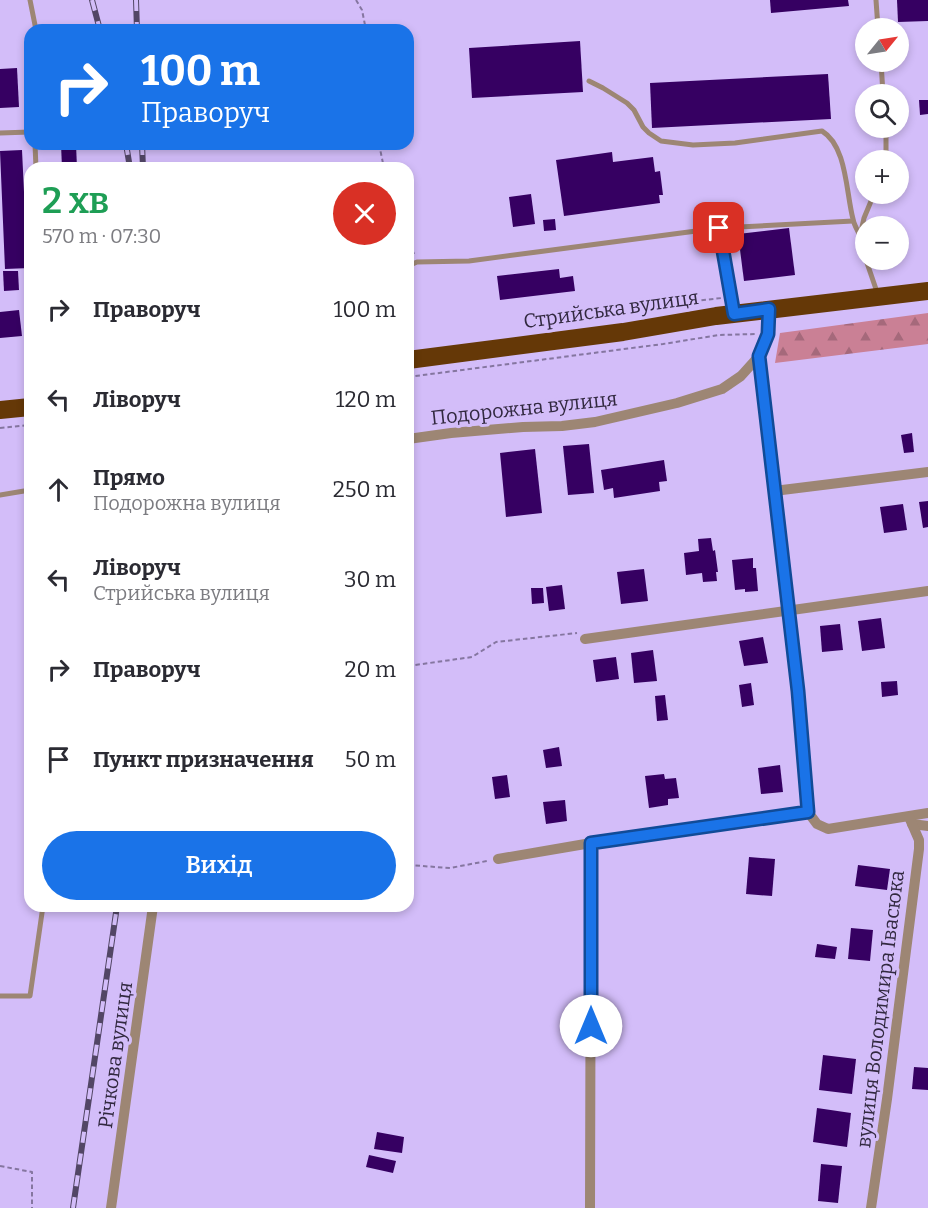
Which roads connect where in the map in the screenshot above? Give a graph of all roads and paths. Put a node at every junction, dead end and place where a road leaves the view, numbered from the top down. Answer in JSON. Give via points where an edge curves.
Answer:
{"nodes":[{"id":1,"x":30,"y":0,"type":"edge"},
{"id":2,"x":356,"y":0,"type":"edge"},
{"id":3,"x":876,"y":0,"type":"edge"},
{"id":4,"x":877,"y":18,"type":"edge"},
{"id":5,"x":35,"y":24,"type":"edge"},
{"id":6,"x":365,"y":24,"type":"edge"},
{"id":7,"x":589,"y":81,"type":"dead end"},
{"id":8,"x":24,"y":132,"type":"edge"},
{"id":9,"x":0,"y":133,"type":"edge"},
{"id":10,"x":853,"y":221,"type":"junction"},
{"id":11,"x":855,"y":225,"type":"edge"},
{"id":12,"x":719,"y":228,"type":"junction"},
{"id":13,"x":414,"y":254,"type":"edge"},
{"id":14,"x":414,"y":261,"type":"edge"},
{"id":15,"x":417,"y":262,"type":"junction"},
{"id":16,"x":414,"y":263,"type":"edge"},
{"id":17,"x":870,"y":270,"type":"edge"},
{"id":18,"x":928,"y":291,"type":"edge"},
{"id":19,"x":878,"y":297,"type":"junction"},
{"id":20,"x":694,"y":301,"type":"dead end"},
{"id":21,"x":732,"y":305,"type":"junction"},
{"id":22,"x":769,"y":309,"type":"junction"},
{"id":23,"x":768,"y":334,"type":"junction"},
{"id":24,"x":759,"y":356,"type":"junction"},
{"id":25,"x":414,"y":359,"type":"edge"},
{"id":26,"x":414,"y":376,"type":"edge"},
{"id":27,"x":24,"y":408,"type":"edge"},
{"id":28,"x":0,"y":410,"type":"edge"},
{"id":29,"x":24,"y":426,"type":"edge"},
{"id":30,"x":0,"y":428,"type":"edge"},
{"id":31,"x":414,"y":438,"type":"edge"},
{"id":32,"x":928,"y":471,"type":"edge"},
{"id":33,"x":24,"y":491,"type":"edge"},
{"id":34,"x":774,"y":491,"type":"junction"},
{"id":35,"x":0,"y":495,"type":"edge"},
{"id":36,"x":928,"y":591,"type":"edge"},
{"id":37,"x":788,"y":612,"type":"junction"},
{"id":38,"x":585,"y":639,"type":"joint"},
{"id":39,"x":414,"y":665,"type":"edge"},
{"id":40,"x":808,"y":812,"type":"junction"},
{"id":41,"x":928,"y":813,"type":"edge"},
{"id":42,"x":911,"y":821,"type":"junction"},
{"id":43,"x":928,"y":826,"type":"edge"},
{"id":44,"x":591,"y":843,"type":"junction"},
{"id":45,"x":498,"y":859,"type":"joint"},
{"id":46,"x":414,"y":865,"type":"edge"},
{"id":47,"x":42,"y":912,"type":"edge"},
{"id":48,"x":152,"y":912,"type":"edge"},
{"id":49,"x":0,"y":996,"type":"edge"},
{"id":50,"x":0,"y":1166,"type":"edge"},
{"id":51,"x":32,"y":1208,"type":"edge"},
{"id":52,"x":111,"y":1208,"type":"edge"},
{"id":53,"x":590,"y":1208,"type":"edge"},
{"id":54,"x":871,"y":1208,"type":"edge"}],
"edges":[{"from":1,"to":5,"type":"lane"},
{"from":2,"to":6,"type":"path"},
{"from":3,"to":4,"type":"lane"},
{"from":7,"to":10,"type":"lane","via":[[627,103],[643,127],[662,141],[693,145],[735,143],[822,131],[834,141],[843,166]]},
{"from":8,"to":9,"type":"lane"},
{"from":10,"to":11,"type":"lane"},
{"from":10,"to":12,"type":"lane"},
{"from":12,"to":15,"type":"lane","via":[[469,261]]},
{"from":12,"to":21,"type":"lane"},
{"from":13,"to":15,"type":"path"},
{"from":14,"to":15,"type":"lane"},
{"from":15,"to":16,"type":"lane"},
{"from":17,"to":19,"type":"lane"},
{"from":18,"to":19,"type":"highway","name":"Стрийська вулиця"},
{"from":19,"to":22,"type":"highway","name":"Стрийська вулиця"},
{"from":20,"to":21,"type":"path"},
{"from":21,"to":22,"type":"highway","name":"Стрийська вулиця"},
{"from":21,"to":25,"type":"highway","name":"Стрийська вулиця","via":[[716,316],[623,332]]},
{"from":22,"to":23,"type":"street","name":"Подорожна вулиця"},
{"from":23,"to":24,"type":"street","name":"Подорожна вулиця"},
{"from":23,"to":26,"type":"path","via":[[718,335]]},
{"from":24,"to":31,"type":"street","name":"Подорожна вулиця","via":[[722,389],[677,403],[595,422]]},
{"from":24,"to":34,"type":"street"},
{"from":27,"to":28,"type":"highway"},
{"from":29,"to":30,"type":"path"},
{"from":32,"to":34,"type":"street"},
{"from":33,"to":35,"type":"lane"},
{"from":34,"to":37,"type":"street"},
{"from":36,"to":37,"type":"street"},
{"from":37,"to":38,"type":"street"},
{"from":37,"to":40,"type":"street"},
{"from":38,"to":39,"type":"path","via":[[578,633],[496,642],[471,657]]},
{"from":40,"to":42,"type":"street","via":[[828,830]]},
{"from":40,"to":44,"type":"street"},
{"from":41,"to":42,"type":"street"},
{"from":42,"to":43,"type":"street"},
{"from":42,"to":54,"type":"street","name":"вулиця Володимира Івасюка","via":[[920,840]]},
{"from":44,"to":45,"type":"street"},
{"from":44,"to":53,"type":"street"},
{"from":45,"to":46,"type":"path","via":[[450,868]]},
{"from":47,"to":49,"type":"lane","via":[[30,996]]},
{"from":48,"to":52,"type":"street","name":"Річкова вулиця"},
{"from":50,"to":51,"type":"path","via":[[32,1173]]}]}
